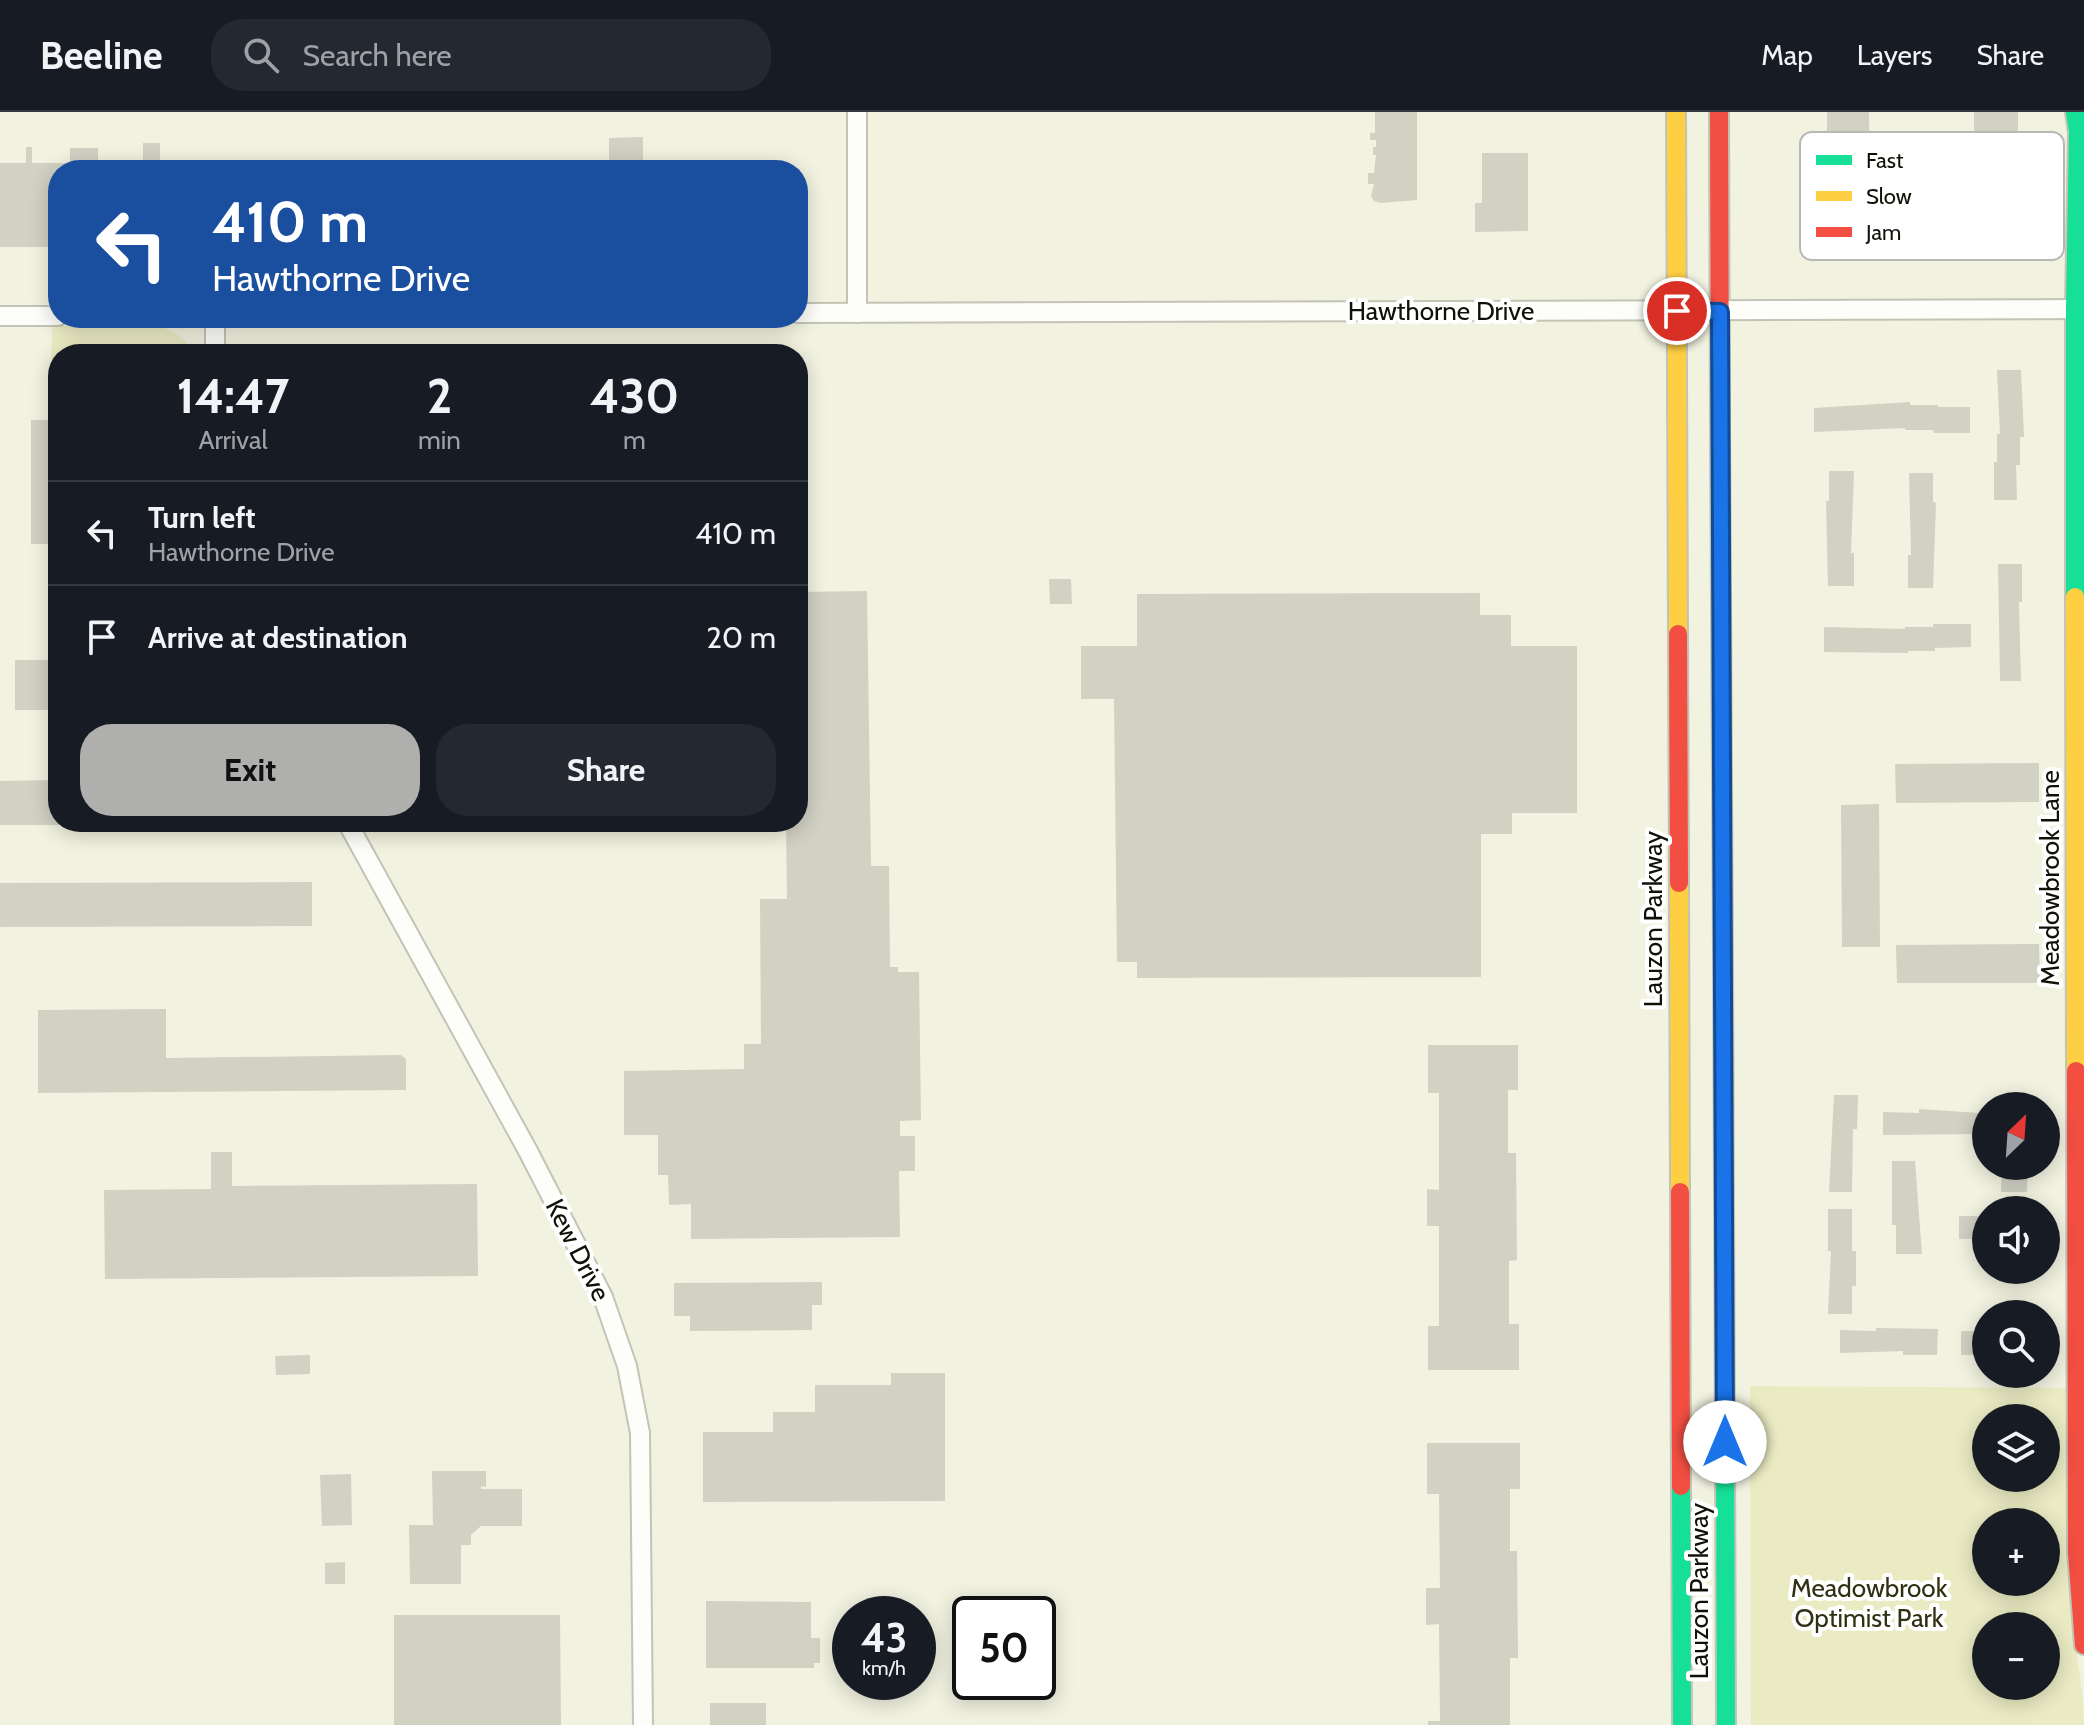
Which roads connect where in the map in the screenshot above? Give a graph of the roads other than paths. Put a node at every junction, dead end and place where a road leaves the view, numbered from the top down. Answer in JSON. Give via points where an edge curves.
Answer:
{"nodes":[{"id":1,"x":857,"y":112,"type":"edge"},
{"id":2,"x":1676,"y":112,"type":"edge"},
{"id":3,"x":1719,"y":112,"type":"edge"},
{"id":4,"x":2075,"y":112,"type":"edge"},
{"id":5,"x":2080,"y":309,"type":"edge"},
{"id":6,"x":1677,"y":311,"type":"junction"},
{"id":7,"x":1720,"y":312,"type":"junction"},
{"id":8,"x":808,"y":313,"type":"edge"},
{"id":9,"x":857,"y":313,"type":"junction"},
{"id":10,"x":0,"y":316,"type":"edge"},
{"id":11,"x":48,"y":316,"type":"edge"},
{"id":12,"x":353,"y":832,"type":"edge"},
{"id":13,"x":2084,"y":1645,"type":"edge"},
{"id":14,"x":643,"y":1725,"type":"edge"},
{"id":15,"x":1682,"y":1725,"type":"edge"},
{"id":16,"x":1726,"y":1725,"type":"edge"}],
"edges":[{"from":1,"to":9,"type":"street"},
{"from":2,"to":6,"type":"main road","name":"Lauzon Parkway"},
{"from":3,"to":7,"type":"main road","name":"Lauzon Parkway"},
{"from":4,"to":5,"type":"main road","name":"Meadowbrook Lane"},
{"from":5,"to":7,"type":"street","name":"Hawthorne Drive"},
{"from":5,"to":13,"type":"main road","name":"Meadowbrook Lane","via":[[2077,1553]]},
{"from":6,"to":7,"type":"street","name":"Hawthorne Drive"},
{"from":6,"to":9,"type":"street","name":"Hawthorne Drive"},
{"from":6,"to":15,"type":"main road","name":"Lauzon Parkway"},
{"from":7,"to":16,"type":"main road","name":"Lauzon Parkway"},
{"from":8,"to":9,"type":"street","name":"Hawthorne Drive"},
{"from":10,"to":11,"type":"street"},
{"from":12,"to":14,"type":"street","name":"Kew Drive","via":[[603,1297],[627,1366],[640,1433]]}]}
